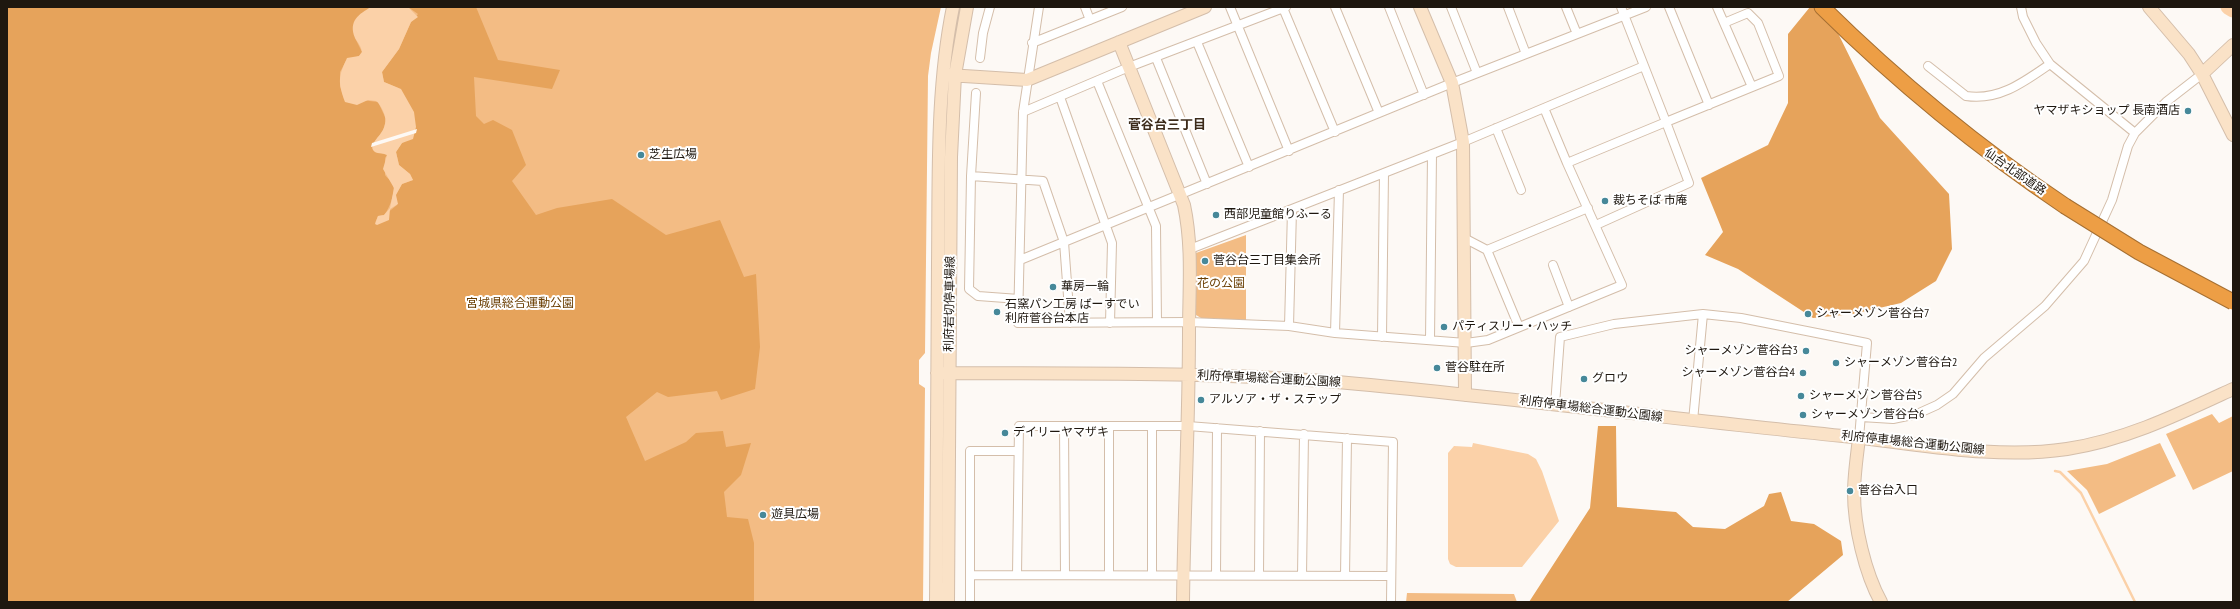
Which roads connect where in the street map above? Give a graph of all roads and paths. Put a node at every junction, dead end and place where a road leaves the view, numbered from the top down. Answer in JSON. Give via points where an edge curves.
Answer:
{"nodes":[{"id":1,"x":953,"y":7,"type":"edge"},
{"id":2,"x":967,"y":7,"type":"edge"},
{"id":3,"x":990,"y":7,"type":"edge"},
{"id":4,"x":1039,"y":7,"type":"edge"},
{"id":5,"x":1085,"y":7,"type":"edge"},
{"id":6,"x":1122,"y":7,"type":"edge"},
{"id":7,"x":1205,"y":7,"type":"edge"},
{"id":8,"x":1230,"y":7,"type":"edge"},
{"id":9,"x":1335,"y":7,"type":"edge"},
{"id":10,"x":1389,"y":7,"type":"edge"},
{"id":11,"x":1420,"y":7,"type":"edge"},
{"id":12,"x":1451,"y":7,"type":"edge"},
{"id":13,"x":1508,"y":7,"type":"edge"},
{"id":14,"x":1566,"y":7,"type":"edge"},
{"id":15,"x":1621,"y":7,"type":"edge"},
{"id":16,"x":1646,"y":7,"type":"edge"},
{"id":17,"x":1669,"y":7,"type":"edge"},
{"id":18,"x":1717,"y":7,"type":"edge"},
{"id":19,"x":1822,"y":7,"type":"edge"},
{"id":20,"x":2021,"y":7,"type":"edge"},
{"id":21,"x":2149,"y":7,"type":"edge"},
{"id":22,"x":1284,"y":8,"type":"edge"},
{"id":23,"x":1624,"y":15,"type":"junction"},
{"id":24,"x":1090,"y":20,"type":"junction"},
{"id":25,"x":1724,"y":23,"type":"junction"},
{"id":26,"x":1238,"y":26,"type":"junction"},
{"id":27,"x":1576,"y":34,"type":"junction"},
{"id":28,"x":1119,"y":42,"type":"junction"},
{"id":29,"x":1198,"y":42,"type":"junction"},
{"id":30,"x":1032,"y":43,"type":"junction"},
{"id":31,"x":2233,"y":45,"type":"edge"},
{"id":32,"x":1526,"y":54,"type":"junction"},
{"id":33,"x":980,"y":58,"type":"dead end"},
{"id":34,"x":1156,"y":58,"type":"junction"},
{"id":35,"x":2050,"y":64,"type":"junction"},
{"id":36,"x":1644,"y":66,"type":"junction"},
{"id":37,"x":1928,"y":66,"type":"dead end"},
{"id":38,"x":1129,"y":67,"type":"junction"},
{"id":39,"x":1478,"y":73,"type":"junction"},
{"id":40,"x":942,"y":74,"type":"junction"},
{"id":41,"x":2202,"y":74,"type":"junction"},
{"id":42,"x":955,"y":75,"type":"junction"},
{"id":43,"x":1027,"y":80,"type":"junction"},
{"id":44,"x":1097,"y":82,"type":"junction"},
{"id":45,"x":1452,"y":83,"type":"junction"},
{"id":46,"x":1752,"y":87,"type":"junction"},
{"id":47,"x":976,"y":93,"type":"dead end"},
{"id":48,"x":1424,"y":95,"type":"junction"},
{"id":49,"x":1060,"y":97,"type":"junction"},
{"id":50,"x":1708,"y":105,"type":"junction"},
{"id":51,"x":1544,"y":108,"type":"junction"},
{"id":52,"x":1023,"y":112,"type":"junction"},
{"id":53,"x":1379,"y":113,"type":"junction"},
{"id":54,"x":1666,"y":122,"type":"junction"},
{"id":55,"x":1496,"y":128,"type":"junction"},
{"id":56,"x":1335,"y":132,"type":"junction"},
{"id":57,"x":2135,"y":133,"type":"junction"},
{"id":58,"x":2233,"y":135,"type":"edge"},
{"id":59,"x":1463,"y":142,"type":"junction"},
{"id":60,"x":1289,"y":150,"type":"junction"},
{"id":61,"x":1432,"y":154,"type":"junction"},
{"id":62,"x":1568,"y":163,"type":"junction"},
{"id":63,"x":1249,"y":167,"type":"junction"},
{"id":64,"x":1384,"y":173,"type":"junction"},
{"id":65,"x":971,"y":176,"type":"junction"},
{"id":66,"x":1021,"y":178,"type":"junction"},
{"id":67,"x":1207,"y":184,"type":"junction"},
{"id":68,"x":1339,"y":190,"type":"junction"},
{"id":69,"x":1521,"y":190,"type":"dead end"},
{"id":70,"x":1180,"y":195,"type":"junction"},
{"id":71,"x":1149,"y":208,"type":"junction"},
{"id":72,"x":1588,"y":208,"type":"junction"},
{"id":73,"x":1292,"y":210,"type":"junction"},
{"id":74,"x":1106,"y":225,"type":"junction"},
{"id":75,"x":1596,"y":225,"type":"junction"},
{"id":76,"x":1464,"y":238,"type":"junction"},
{"id":77,"x":1064,"y":242,"type":"junction"},
{"id":78,"x":1190,"y":249,"type":"junction"},
{"id":79,"x":1487,"y":250,"type":"junction"},
{"id":80,"x":1020,"y":260,"type":"junction"},
{"id":81,"x":1553,"y":265,"type":"dead end"},
{"id":82,"x":1019,"y":299,"type":"junction"},
{"id":83,"x":2233,"y":302,"type":"edge"},
{"id":84,"x":1570,"y":307,"type":"junction"},
{"id":85,"x":1703,"y":314,"type":"junction"},
{"id":86,"x":1070,"y":322,"type":"junction"},
{"id":87,"x":1110,"y":322,"type":"junction"},
{"id":88,"x":1157,"y":322,"type":"junction"},
{"id":89,"x":1189,"y":322,"type":"junction"},
{"id":90,"x":1290,"y":326,"type":"junction"},
{"id":91,"x":1519,"y":327,"type":"junction"},
{"id":92,"x":1335,"y":333,"type":"junction"},
{"id":93,"x":1382,"y":337,"type":"junction"},
{"id":94,"x":1430,"y":340,"type":"junction"},
{"id":95,"x":1466,"y":343,"type":"junction"},
{"id":96,"x":937,"y":372,"type":"junction"},
{"id":97,"x":949,"y":373,"type":"junction"},
{"id":98,"x":1189,"y":375,"type":"junction"},
{"id":99,"x":2233,"y":389,"type":"edge"},
{"id":100,"x":1465,"y":395,"type":"junction"},
{"id":101,"x":1555,"y":405,"type":"junction"},
{"id":102,"x":1861,"y":417,"type":"junction"},
{"id":103,"x":1693,"y":421,"type":"junction"},
{"id":104,"x":1064,"y":426,"type":"junction"},
{"id":105,"x":1109,"y":426,"type":"junction"},
{"id":106,"x":1152,"y":426,"type":"junction"},
{"id":107,"x":1188,"y":426,"type":"junction"},
{"id":108,"x":1217,"y":428,"type":"junction"},
{"id":109,"x":1260,"y":431,"type":"junction"},
{"id":110,"x":1304,"y":434,"type":"junction"},
{"id":111,"x":1347,"y":438,"type":"junction"},
{"id":112,"x":1859,"y":438,"type":"junction"},
{"id":113,"x":1018,"y":451,"type":"junction"},
{"id":114,"x":970,"y":575,"type":"junction"},
{"id":115,"x":1017,"y":575,"type":"junction"},
{"id":116,"x":1064,"y":575,"type":"junction"},
{"id":117,"x":1109,"y":575,"type":"junction"},
{"id":118,"x":1152,"y":575,"type":"junction"},
{"id":119,"x":1183,"y":575,"type":"junction"},
{"id":120,"x":1216,"y":575,"type":"junction"},
{"id":121,"x":1259,"y":575,"type":"junction"},
{"id":122,"x":1302,"y":576,"type":"junction"},
{"id":123,"x":1345,"y":576,"type":"junction"},
{"id":124,"x":1391,"y":576,"type":"junction"},
{"id":125,"x":936,"y":602,"type":"edge"},
{"id":126,"x":948,"y":602,"type":"edge"},
{"id":127,"x":970,"y":602,"type":"edge"},
{"id":128,"x":1183,"y":602,"type":"edge"},
{"id":129,"x":1391,"y":602,"type":"edge"},
{"id":130,"x":1881,"y":602,"type":"edge"}],
"edges":[{"from":1,"to":40,"type":"main road","name":"利府岩切停車場線"},
{"from":2,"to":42,"type":"main road","name":"利府岩切停車場線"},
{"from":3,"to":33,"type":"street"},
{"from":4,"to":30,"type":"street"},
{"from":5,"to":24,"type":"street"},
{"from":6,"to":24,"type":"street"},
{"from":7,"to":28,"type":"main road"},
{"from":8,"to":26,"type":"street"},
{"from":9,"to":53,"type":"street"},
{"from":10,"to":48,"type":"street"},
{"from":11,"to":45,"type":"main road"},
{"from":12,"to":39,"type":"street"},
{"from":13,"to":32,"type":"street"},
{"from":14,"to":27,"type":"street"},
{"from":15,"to":23,"type":"street"},
{"from":16,"to":23,"type":"street"},
{"from":17,"to":50,"type":"street"},
{"from":18,"to":25,"type":"street"},
{"from":19,"to":83,"type":"highway","name":"仙台北部道路","bridge":true,"via":[[1898,79],[1957,129],[2065,206],[2139,252]]},
{"from":20,"to":35,"type":"street","via":[[2036,43]]},
{"from":21,"to":41,"type":"main road","via":[[2189,54]]},
{"from":22,"to":26,"type":"street"},
{"from":22,"to":56,"type":"street"},
{"from":23,"to":27,"type":"street"},
{"from":23,"to":36,"type":"street"},
{"from":24,"to":30,"type":"street"},
{"from":25,"to":46,"type":"street"},
{"from":25,"to":46,"type":"street","via":[[1748,13],[1758,23],[1778,76]]},
{"from":26,"to":29,"type":"street"},
{"from":26,"to":60,"type":"street"},
{"from":27,"to":32,"type":"street"},
{"from":28,"to":38,"type":"main road"},
{"from":28,"to":43,"type":"main road"},
{"from":29,"to":34,"type":"street"},
{"from":29,"to":63,"type":"street"},
{"from":30,"to":43,"type":"street"},
{"from":31,"to":41,"type":"main road"},
{"from":32,"to":39,"type":"street"},
{"from":34,"to":38,"type":"street"},
{"from":34,"to":67,"type":"street"},
{"from":35,"to":37,"type":"street","via":[[2005,93],[1973,98],[1966,96]]},
{"from":35,"to":57,"type":"street"},
{"from":36,"to":51,"type":"street"},
{"from":36,"to":54,"type":"street"},
{"from":38,"to":44,"type":"street"},
{"from":38,"to":70,"type":"main road"},
{"from":39,"to":45,"type":"street"},
{"from":40,"to":42,"type":"main road"},
{"from":40,"to":96,"type":"main road","name":"利府岩切停車場線"},
{"from":41,"to":57,"type":"street","via":[[2166,102]]},
{"from":41,"to":58,"type":"main road"},
{"from":42,"to":43,"type":"main road"},
{"from":42,"to":97,"type":"main road","name":"利府岩切停車場線"},
{"from":43,"to":52,"type":"street"},
{"from":44,"to":49,"type":"street"},
{"from":44,"to":71,"type":"street"},
{"from":45,"to":48,"type":"street"},
{"from":45,"to":59,"type":"main road"},
{"from":46,"to":50,"type":"street"},
{"from":47,"to":65,"type":"street"},
{"from":48,"to":53,"type":"street"},
{"from":49,"to":52,"type":"street"},
{"from":49,"to":74,"type":"street"},
{"from":50,"to":54,"type":"street"},
{"from":51,"to":55,"type":"street"},
{"from":51,"to":62,"type":"street"},
{"from":52,"to":66,"type":"street"},
{"from":53,"to":56,"type":"street"},
{"from":54,"to":62,"type":"street"},
{"from":54,"to":75,"type":"street","via":[[1689,183]]},
{"from":55,"to":59,"type":"street"},
{"from":55,"to":69,"type":"street"},
{"from":56,"to":60,"type":"street"},
{"from":57,"to":102,"type":"street","via":[[2128,146],[2112,200],[2084,261],[2044,306],[1984,358],[1953,394],[1937,405],[1917,414],[1893,419]]},
{"from":59,"to":61,"type":"street"},
{"from":59,"to":76,"type":"main road"},
{"from":60,"to":63,"type":"street"},
{"from":61,"to":64,"type":"street"},
{"from":61,"to":94,"type":"street"},
{"from":62,"to":72,"type":"street"},
{"from":63,"to":67,"type":"street"},
{"from":64,"to":68,"type":"street"},
{"from":64,"to":93,"type":"street"},
{"from":65,"to":66,"type":"street"},
{"from":65,"to":82,"type":"street","via":[[969,289],[978,296]]},
{"from":66,"to":77,"type":"street","via":[[1043,181]]},
{"from":66,"to":80,"type":"street"},
{"from":67,"to":70,"type":"street"},
{"from":68,"to":73,"type":"street"},
{"from":68,"to":92,"type":"street"},
{"from":70,"to":71,"type":"street"},
{"from":70,"to":78,"type":"main road","via":[[1188,222]]},
{"from":71,"to":74,"type":"street"},
{"from":71,"to":88,"type":"street","via":[[1156,226]]},
{"from":72,"to":75,"type":"street"},
{"from":72,"to":79,"type":"street"},
{"from":73,"to":78,"type":"street"},
{"from":73,"to":90,"type":"street"},
{"from":74,"to":77,"type":"street"},
{"from":74,"to":87,"type":"street","via":[[1112,242]]},
{"from":75,"to":84,"type":"street","via":[[1622,286]]},
{"from":76,"to":79,"type":"street"},
{"from":76,"to":95,"type":"main road"},
{"from":77,"to":80,"type":"street"},
{"from":77,"to":86,"type":"street"},
{"from":78,"to":89,"type":"main road"},
{"from":79,"to":91,"type":"street"},
{"from":80,"to":82,"type":"street"},
{"from":81,"to":84,"type":"street"},
{"from":82,"to":86,"type":"street","via":[[1018,323]]},
{"from":84,"to":91,"type":"street"},
{"from":85,"to":101,"type":"street","via":[[1614,324],[1560,337]]},
{"from":85,"to":102,"type":"street","via":[[1741,318],[1866,343]]},
{"from":85,"to":103,"type":"street"},
{"from":86,"to":87,"type":"street"},
{"from":87,"to":88,"type":"street"},
{"from":88,"to":89,"type":"street"},
{"from":89,"to":90,"type":"street"},
{"from":89,"to":98,"type":"main road"},
{"from":90,"to":92,"type":"street"},
{"from":91,"to":95,"type":"street","via":[[1488,340]]},
{"from":92,"to":93,"type":"street"},
{"from":93,"to":94,"type":"street"},
{"from":94,"to":95,"type":"street"},
{"from":95,"to":100,"type":"main road"},
{"from":96,"to":97,"type":"main road","name":"利府停車場総合運動公園線"},
{"from":96,"to":125,"type":"main road","name":"利府岩切停車場線"},
{"from":97,"to":98,"type":"main road","name":"利府停車場総合運動公園線"},
{"from":97,"to":126,"type":"main road","name":"利府岩切停車場線"},
{"from":98,"to":100,"type":"main road","name":"利府停車場総合運動公園線","via":[[1298,379]]},
{"from":98,"to":107,"type":"main road"},
{"from":99,"to":112,"type":"main road","name":"利府停車場総合運動公園線","via":[[2156,425],[2122,437],[2064,450],[1977,450]]},
{"from":100,"to":101,"type":"main road","name":"利府停車場総合運動公園線"},
{"from":101,"to":103,"type":"main road","name":"利府停車場総合運動公園線"},
{"from":102,"to":112,"type":"street"},
{"from":103,"to":112,"type":"main road","name":"利府停車場総合運動公園線"},
{"from":104,"to":105,"type":"street"},
{"from":104,"to":113,"type":"street","via":[[1018,426]]},
{"from":104,"to":116,"type":"street"},
{"from":105,"to":106,"type":"street"},
{"from":105,"to":117,"type":"street"},
{"from":106,"to":107,"type":"street"},
{"from":106,"to":118,"type":"street"},
{"from":107,"to":108,"type":"street"},
{"from":107,"to":119,"type":"main road"},
{"from":108,"to":109,"type":"street"},
{"from":108,"to":120,"type":"street"},
{"from":109,"to":110,"type":"street"},
{"from":109,"to":121,"type":"street"},
{"from":110,"to":111,"type":"street"},
{"from":110,"to":122,"type":"street"},
{"from":111,"to":123,"type":"street"},
{"from":111,"to":124,"type":"street","via":[[1393,442]]},
{"from":112,"to":130,"type":"main road","via":[[1854,501],[1866,562]]},
{"from":113,"to":114,"type":"street","via":[[970,451]]},
{"from":113,"to":115,"type":"street"},
{"from":114,"to":115,"type":"street"},
{"from":114,"to":127,"type":"street"},
{"from":115,"to":116,"type":"street"},
{"from":116,"to":117,"type":"street"},
{"from":117,"to":118,"type":"street"},
{"from":118,"to":119,"type":"street"},
{"from":119,"to":120,"type":"street"},
{"from":119,"to":128,"type":"main road"},
{"from":120,"to":121,"type":"street"},
{"from":121,"to":122,"type":"street"},
{"from":122,"to":123,"type":"street"},
{"from":123,"to":124,"type":"street"},
{"from":124,"to":129,"type":"street"}]}
